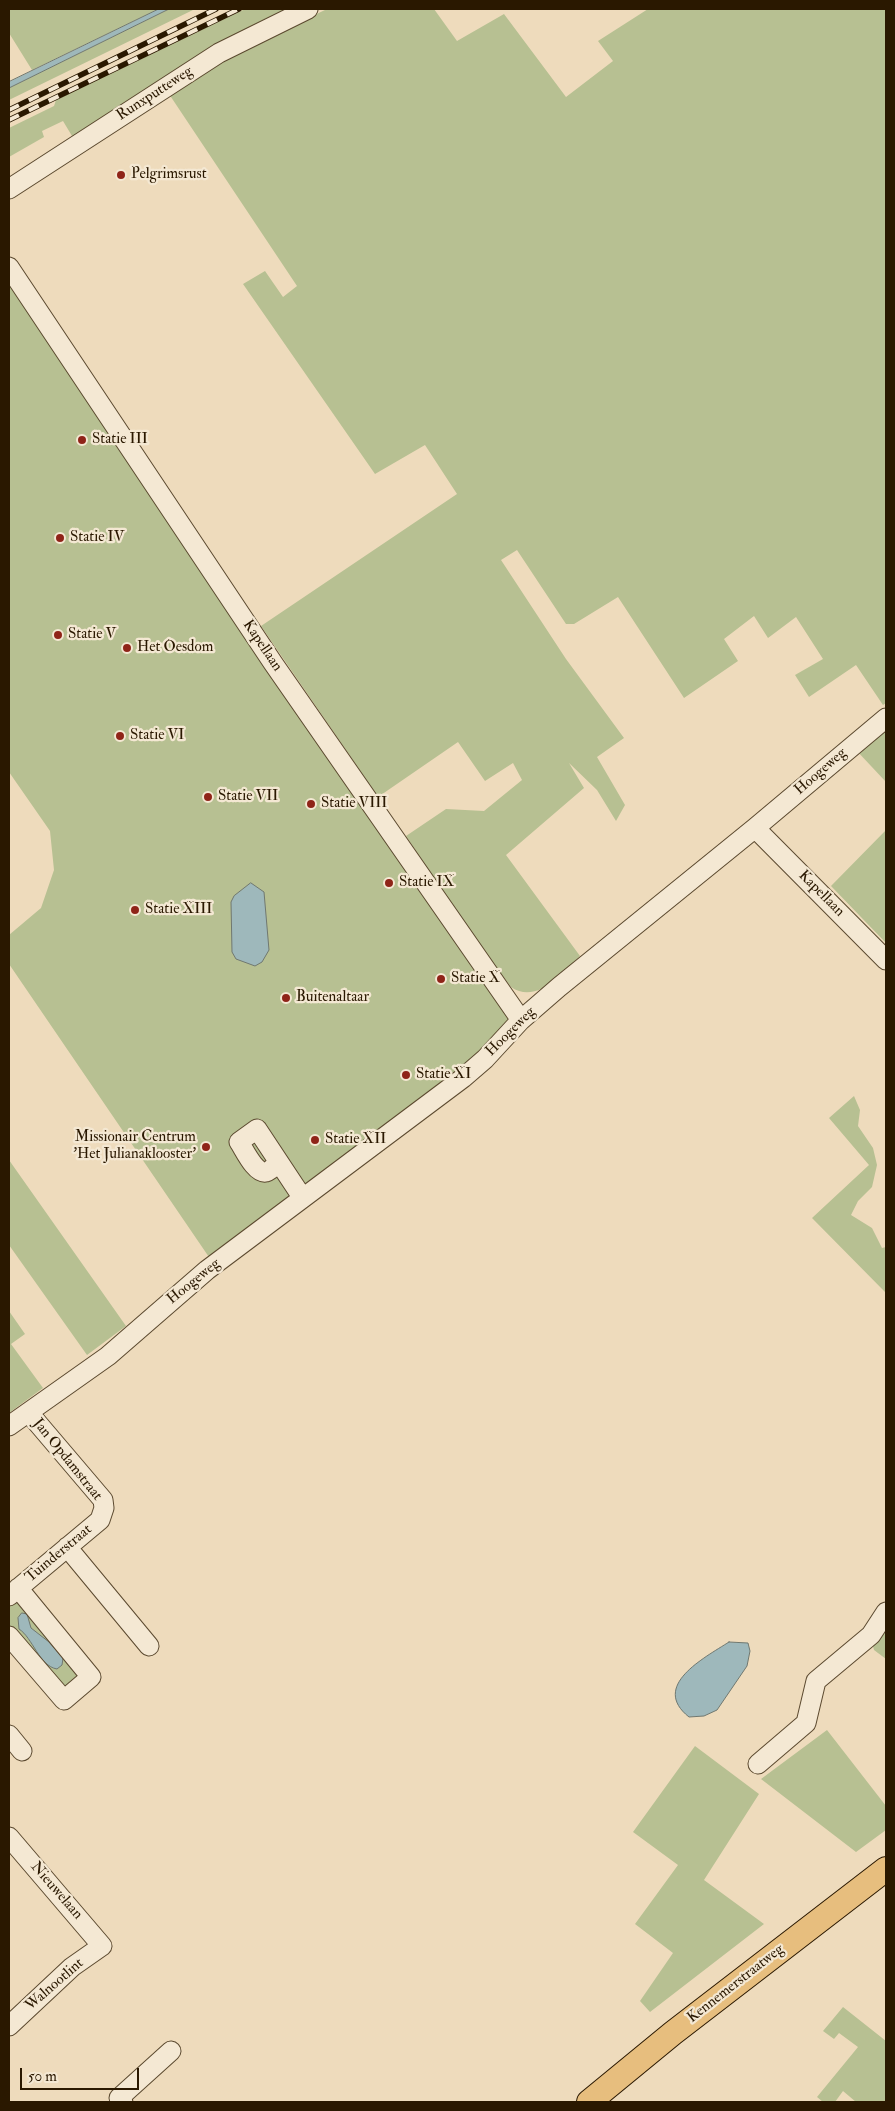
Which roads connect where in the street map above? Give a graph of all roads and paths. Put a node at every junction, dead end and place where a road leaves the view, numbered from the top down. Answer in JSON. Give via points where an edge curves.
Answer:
{"nodes":[{"id":1,"x":308,"y":9,"type":"edge"},
{"id":2,"x":9,"y":189,"type":"edge"},
{"id":3,"x":9,"y":267,"type":"edge"},
{"id":4,"x":886,"y":718,"type":"edge"},
{"id":5,"x":755,"y":828,"type":"junction"},
{"id":6,"x":886,"y":960,"type":"edge"},
{"id":7,"x":521,"y":1020,"type":"junction"},
{"id":8,"x":279,"y":1162,"type":"dead end"},
{"id":9,"x":302,"y":1197,"type":"junction"},
{"id":10,"x":29,"y":1413,"type":"junction"},
{"id":11,"x":9,"y":1426,"type":"edge"},
{"id":12,"x":104,"y":1508,"type":"joint"},
{"id":13,"x":67,"y":1547,"type":"junction"},
{"id":14,"x":13,"y":1592,"type":"edge"},
{"id":15,"x":886,"y":1612,"type":"edge"},
{"id":16,"x":9,"y":1636,"type":"edge"},
{"id":17,"x":149,"y":1646,"type":"dead end"},
{"id":18,"x":9,"y":1735,"type":"edge"},
{"id":19,"x":22,"y":1751,"type":"dead end"},
{"id":20,"x":758,"y":1764,"type":"dead end"},
{"id":21,"x":9,"y":1837,"type":"edge"},
{"id":22,"x":886,"y":1869,"type":"edge"},
{"id":23,"x":102,"y":1946,"type":"joint"},
{"id":24,"x":9,"y":2026,"type":"edge"},
{"id":25,"x":171,"y":2051,"type":"dead end"},
{"id":26,"x":123,"y":2102,"type":"edge"},
{"id":27,"x":589,"y":2102,"type":"edge"}],
"edges":[{"from":1,"to":2,"type":"street","name":"Runxputteweg","via":[[219,53]]},
{"from":3,"to":7,"type":"street","name":"Kapellaan","via":[[273,663]]},
{"from":4,"to":5,"type":"street","name":"Hoogeweg"},
{"from":5,"to":6,"type":"street","name":"Kapellaan"},
{"from":5,"to":7,"type":"street","name":"Hoogeweg"},
{"from":7,"to":9,"type":"street","name":"Hoogeweg","via":[[463,1078]]},
{"from":8,"to":9,"type":"street"},
{"from":9,"to":10,"type":"street","name":"Hoogeweg","via":[[207,1270],[108,1356]]},
{"from":10,"to":11,"type":"street","name":"Hoogeweg"},
{"from":10,"to":12,"type":"street","name":"Jan Opdamstraat","via":[[103,1500]]},
{"from":12,"to":13,"type":"street","name":"Tuinderstraat","via":[[100,1520]]},
{"from":13,"to":14,"type":"street","name":"Tuinderstraat"},
{"from":13,"to":17,"type":"street"},
{"from":14,"to":16,"type":"street","via":[[91,1677],[64,1700]]},
{"from":15,"to":20,"type":"street","via":[[871,1636],[816,1681],[806,1723]]},
{"from":18,"to":19,"type":"street"},
{"from":21,"to":23,"type":"street","name":"Nieuwelaan"},
{"from":22,"to":27,"type":"main road","name":"Kennemerstraatweg"},
{"from":23,"to":24,"type":"street","name":"Walnootlint","via":[[72,1967]]},
{"from":25,"to":26,"type":"street","via":[[119,2098]]}]}
